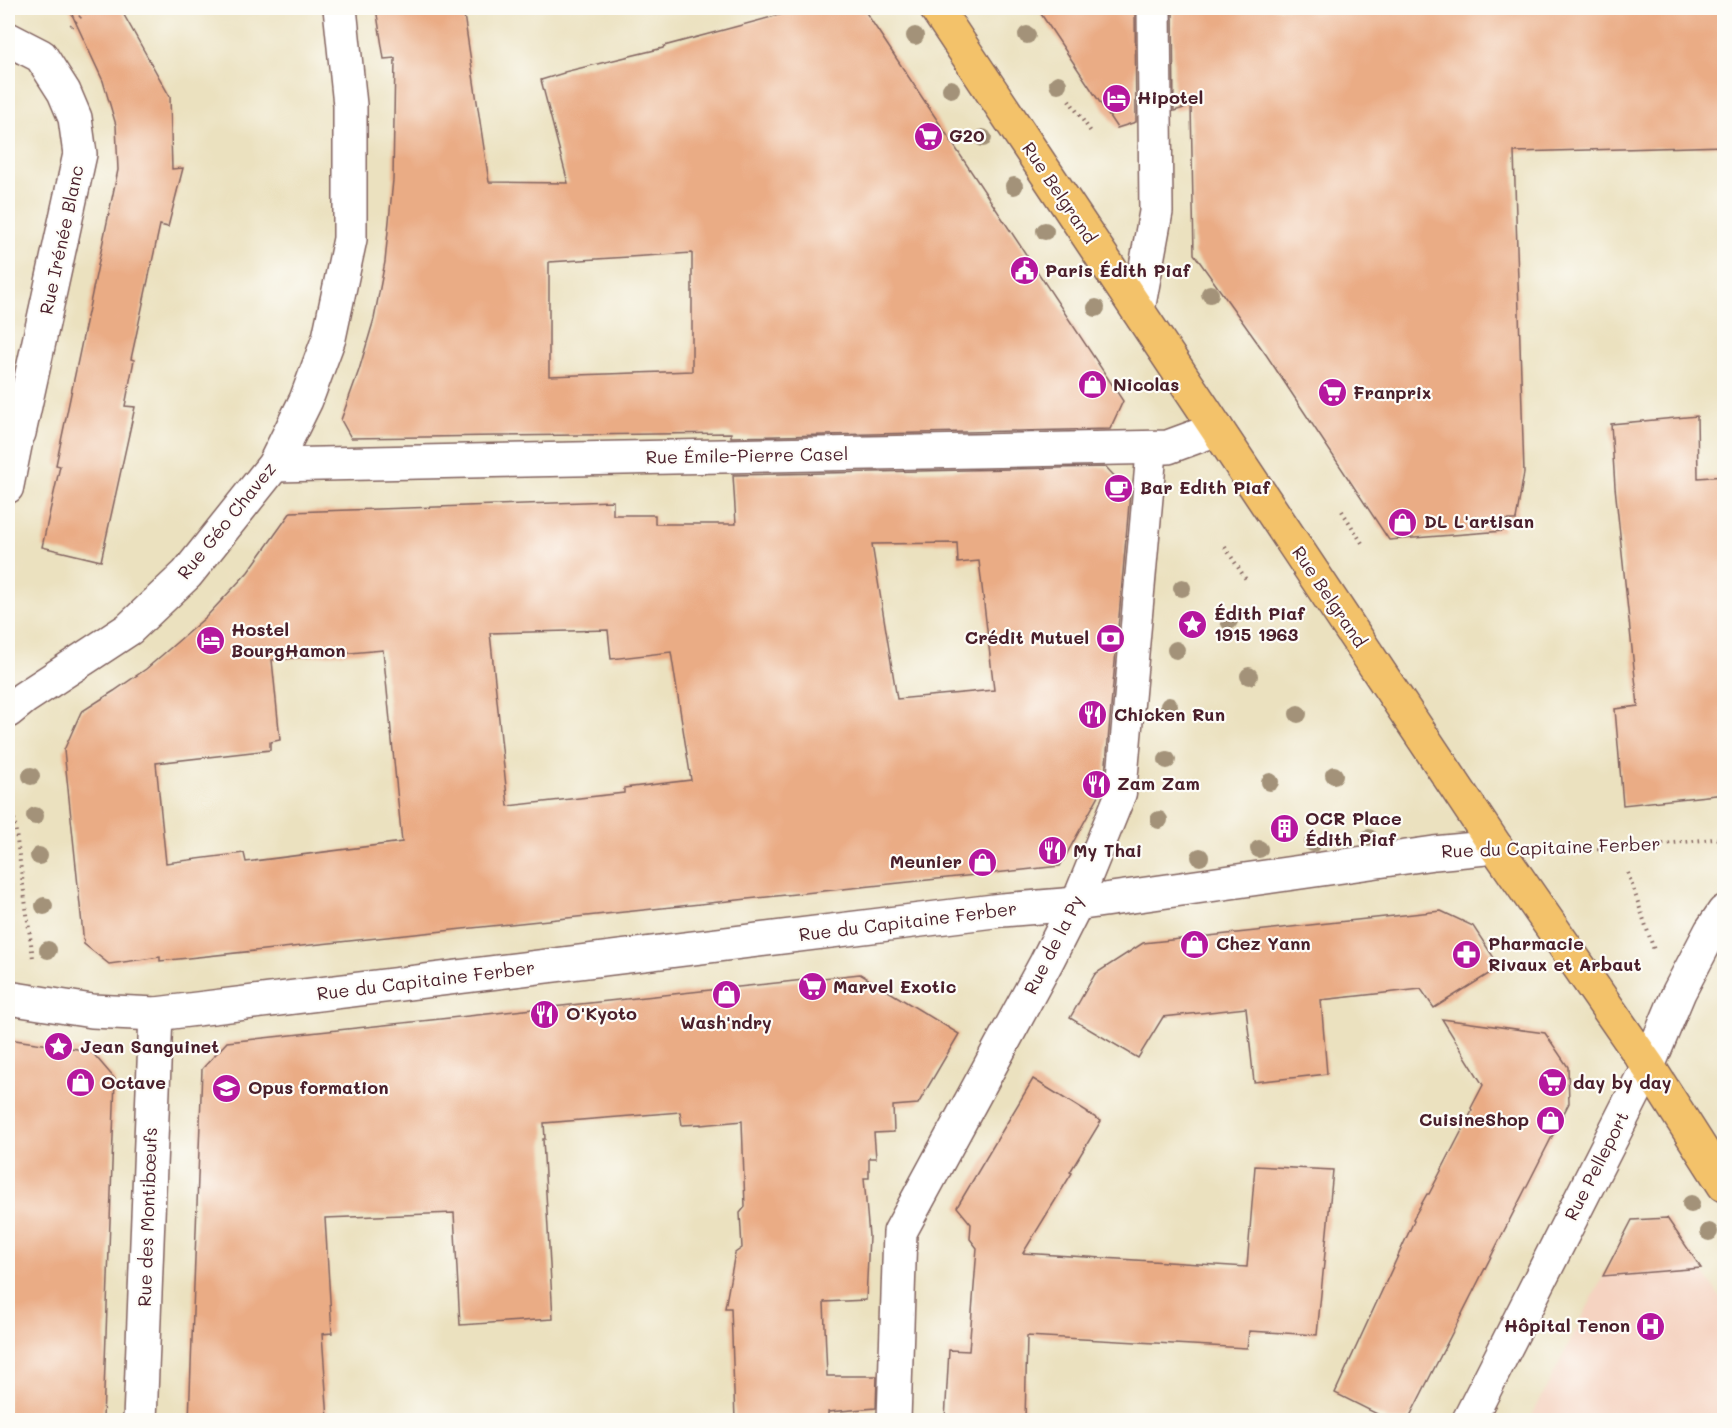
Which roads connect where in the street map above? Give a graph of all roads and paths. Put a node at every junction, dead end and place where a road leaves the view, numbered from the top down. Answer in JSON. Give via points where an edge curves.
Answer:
{"nodes":[{"id":1,"x":340,"y":8,"type":"edge"},
{"id":2,"x":936,"y":8,"type":"edge"},
{"id":3,"x":1154,"y":8,"type":"edge"},
{"id":4,"x":8,"y":39,"type":"edge"},
{"id":5,"x":1069,"y":100,"type":"dead end"},
{"id":6,"x":1091,"y":132,"type":"dead end"},
{"id":7,"x":1138,"y":310,"type":"junction"},
{"id":8,"x":1217,"y":429,"type":"junction"},
{"id":9,"x":13,"y":430,"type":"edge"},
{"id":10,"x":1152,"y":447,"type":"junction"},
{"id":11,"x":274,"y":465,"type":"junction"},
{"id":12,"x":8,"y":488,"type":"edge"},
{"id":13,"x":1341,"y":511,"type":"dead end"},
{"id":14,"x":1362,"y":543,"type":"dead end"},
{"id":15,"x":1225,"y":547,"type":"dead end"},
{"id":16,"x":1247,"y":581,"type":"dead end"},
{"id":17,"x":8,"y":711,"type":"edge"},
{"id":18,"x":10,"y":789,"type":"dead end"},
{"id":19,"x":1725,"y":838,"type":"edge"},
{"id":20,"x":1496,"y":847,"type":"junction"},
{"id":21,"x":1628,"y":873,"type":"dead end"},
{"id":22,"x":1076,"y":904,"type":"junction"},
{"id":23,"x":1725,"y":912,"type":"edge"},
{"id":24,"x":1657,"y":959,"type":"dead end"},
{"id":25,"x":33,"y":960,"type":"dead end"},
{"id":26,"x":8,"y":998,"type":"edge"},
{"id":27,"x":156,"y":1014,"type":"junction"},
{"id":28,"x":1648,"y":1066,"type":"junction"},
{"id":29,"x":1725,"y":1185,"type":"edge"},
{"id":30,"x":140,"y":1420,"type":"edge"},
{"id":31,"x":894,"y":1420,"type":"edge"},
{"id":32,"x":1469,"y":1420,"type":"edge"}],
"edges":[{"from":1,"to":11,"type":"street","name":"Rue Géo Chavez","via":[[350,105],[350,239],[329,338],[306,400]]},
{"from":2,"to":7,"type":"main road","name":"Rue Belgrand"},
{"from":3,"to":7,"type":"street","via":[[1156,212]]},
{"from":4,"to":9,"type":"street","name":"Rue Irénée Blanc","via":[[41,56],[64,92],[75,118],[80,154]]},
{"from":5,"to":6,"type":"path"},
{"from":7,"to":8,"type":"main road","name":"Rue Belgrand"},
{"from":8,"to":10,"type":"street","name":"Rue Émile-Pierre Casel","via":[[1168,447]]},
{"from":8,"to":20,"type":"main road","name":"Rue Belgrand"},
{"from":9,"to":12,"type":"street"},
{"from":10,"to":11,"type":"street","name":"Rue Émile-Pierre Casel"},
{"from":10,"to":22,"type":"street","name":"Rue de la Py","via":[[1121,793]]},
{"from":11,"to":17,"type":"street","name":"Rue Géo Chavez","via":[[187,574],[129,629]]},
{"from":13,"to":14,"type":"path"},
{"from":15,"to":16,"type":"path"},
{"from":18,"to":25,"type":"path"},
{"from":19,"to":20,"type":"path","name":"Rue du Capitaine Ferber","via":[[1612,849]]},
{"from":20,"to":22,"type":"street","name":"Rue du Capitaine Ferber"},
{"from":20,"to":28,"type":"main road","name":"Rue Belgrand"},
{"from":21,"to":24,"type":"path"},
{"from":22,"to":27,"type":"street","name":"Rue du Capitaine Ferber"},
{"from":22,"to":31,"type":"street","name":"Rue de la Py","via":[[900,1232]]},
{"from":23,"to":28,"type":"street","name":"Rue Pelleport","via":[[1679,992]]},
{"from":26,"to":27,"type":"street","name":"Rue du Capitaine Ferber","via":[[92,1011]]},
{"from":27,"to":30,"type":"street","name":"Rue des Montibœufs"},
{"from":28,"to":29,"type":"main road","name":"Rue Belgrand"},
{"from":28,"to":32,"type":"street","name":"Rue Pelleport"}]}
